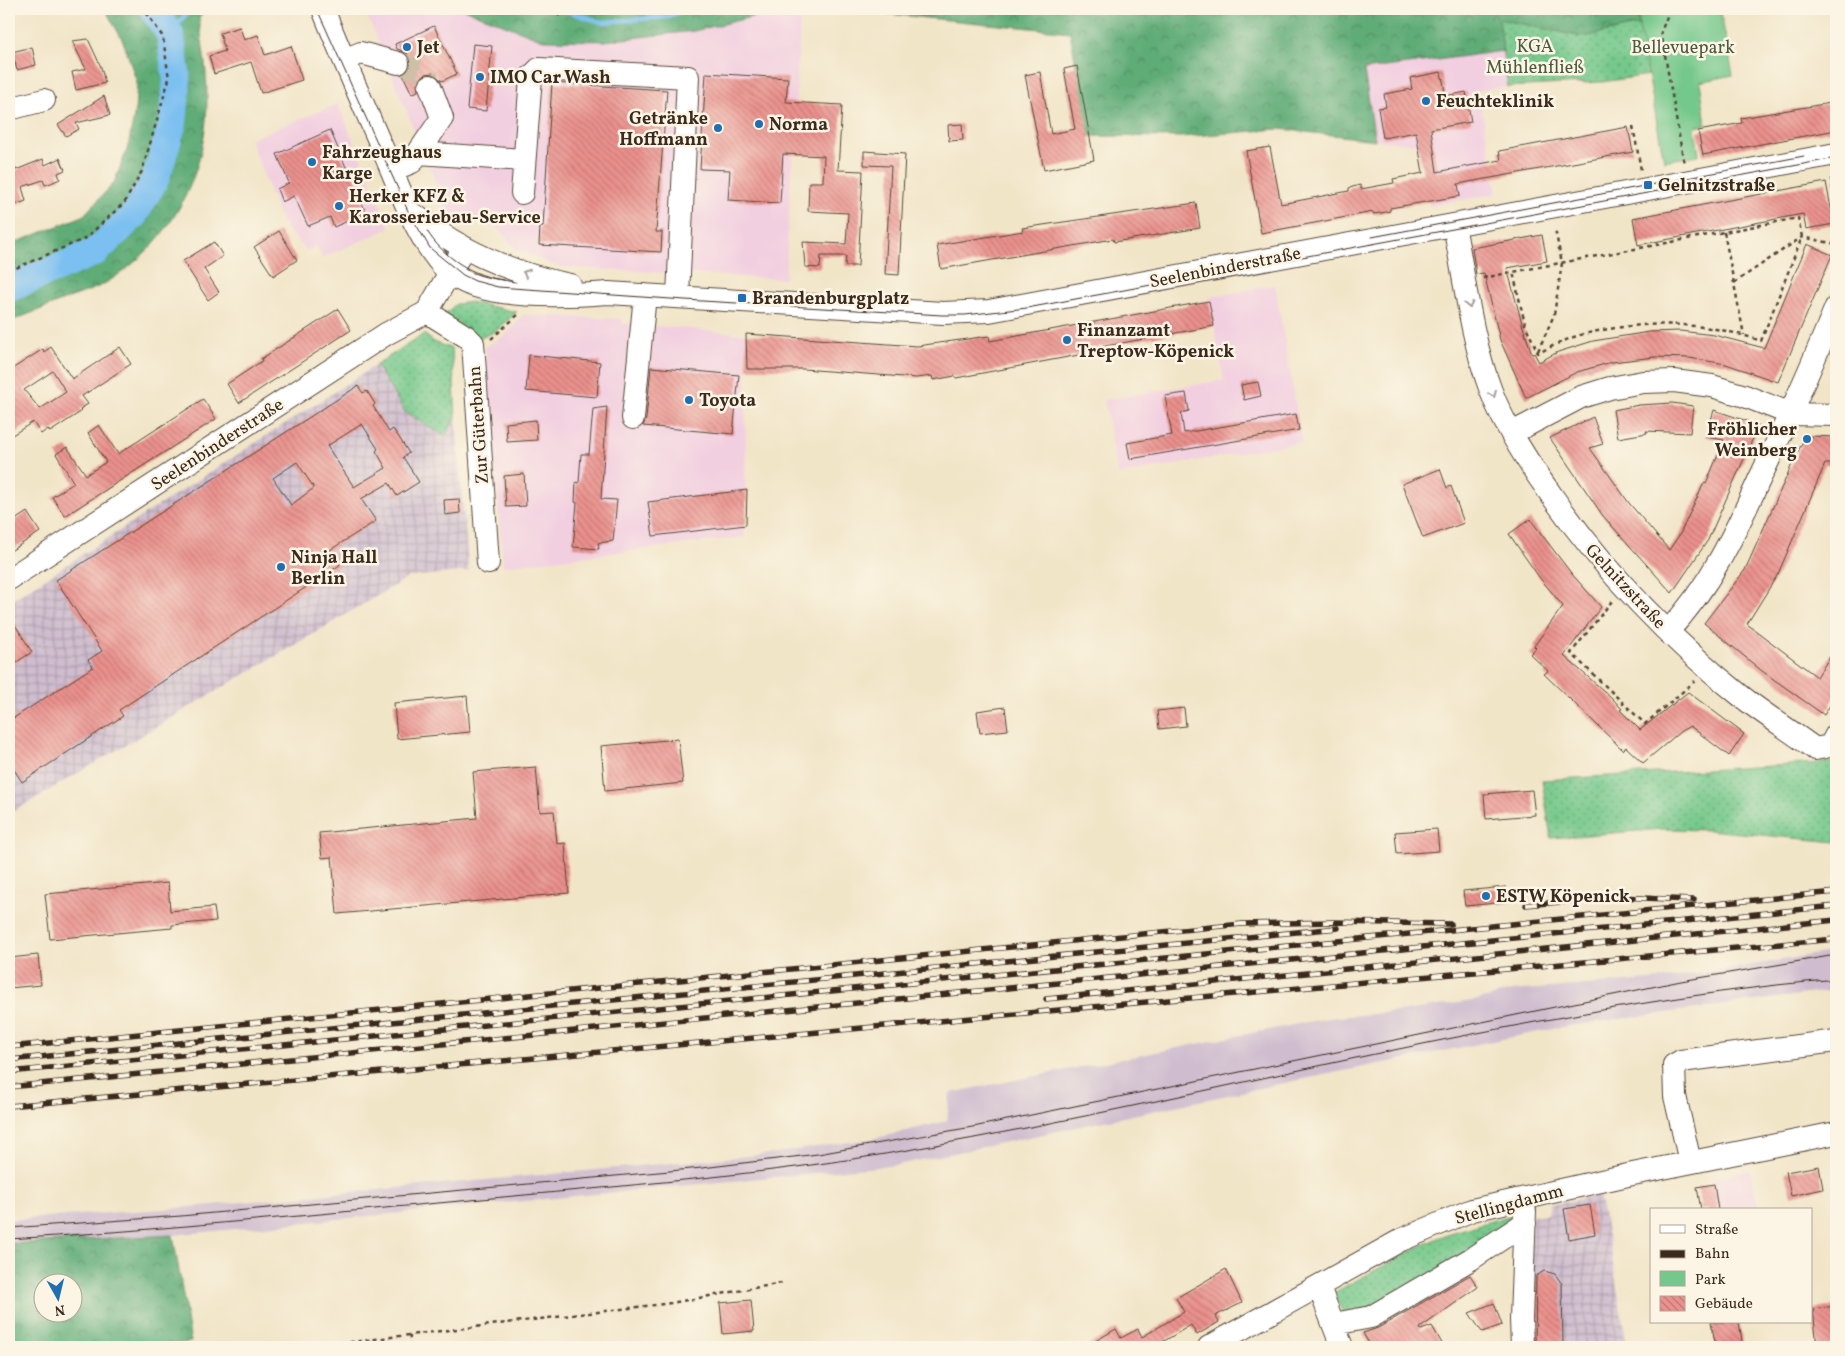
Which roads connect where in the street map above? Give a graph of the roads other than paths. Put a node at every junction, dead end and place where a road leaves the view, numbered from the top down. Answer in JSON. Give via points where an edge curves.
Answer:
{"nodes":[{"id":1,"x":323,"y":9,"type":"edge"},
{"id":2,"x":344,"y":60,"type":"junction"},
{"id":3,"x":398,"y":62,"type":"tunnel mouth"},
{"id":4,"x":430,"y":86,"type":"tunnel mouth"},
{"id":5,"x":44,"y":100,"type":"dead end"},
{"id":6,"x":9,"y":109,"type":"edge"},
{"id":7,"x":418,"y":153,"type":"junction"},
{"id":8,"x":1836,"y":154,"type":"edge"},
{"id":9,"x":524,"y":160,"type":"junction"},
{"id":10,"x":392,"y":170,"type":"junction"},
{"id":11,"x":522,"y":193,"type":"dead end"},
{"id":12,"x":411,"y":212,"type":"junction"},
{"id":13,"x":1454,"y":225,"type":"junction"},
{"id":14,"x":464,"y":248,"type":"junction"},
{"id":15,"x":449,"y":272,"type":"junction"},
{"id":16,"x":608,"y":293,"type":"junction"},
{"id":17,"x":645,"y":294,"type":"junction"},
{"id":18,"x":678,"y":296,"type":"junction"},
{"id":19,"x":1836,"y":307,"type":"edge"},
{"id":20,"x":426,"y":312,"type":"junction"},
{"id":21,"x":1790,"y":414,"type":"junction"},
{"id":22,"x":1836,"y":415,"type":"edge"},
{"id":23,"x":633,"y":418,"type":"dead end"},
{"id":24,"x":1512,"y":434,"type":"junction"},
{"id":25,"x":488,"y":563,"type":"dead end"},
{"id":26,"x":9,"y":579,"type":"edge"},
{"id":27,"x":1668,"y":631,"type":"junction"},
{"id":28,"x":1830,"y":742,"type":"edge"},
{"id":29,"x":1836,"y":1041,"type":"edge"},
{"id":30,"x":1836,"y":1133,"type":"edge"},
{"id":31,"x":1690,"y":1162,"type":"junction"},
{"id":32,"x":1526,"y":1198,"type":"junction"},
{"id":33,"x":1525,"y":1223,"type":"junction"},
{"id":34,"x":1319,"y":1287,"type":"junction"},
{"id":35,"x":1334,"y":1324,"type":"junction"},
{"id":36,"x":1209,"y":1347,"type":"edge"},
{"id":37,"x":1342,"y":1347,"type":"edge"},
{"id":38,"x":1522,"y":1347,"type":"edge"}],
"edges":[{"from":1,"to":2,"type":"street"},
{"from":2,"to":3,"type":"street","via":[[360,52]]},
{"from":2,"to":10,"type":"street"},
{"from":4,"to":7,"type":"street","via":[[442,118]]},
{"from":5,"to":6,"type":"street"},
{"from":7,"to":9,"type":"street"},
{"from":7,"to":10,"type":"street","via":[[412,162]]},
{"from":8,"to":13,"type":"street","name":"Seelenbinderstraße"},
{"from":9,"to":11,"type":"street"},
{"from":9,"to":18,"type":"street","via":[[531,77],[539,69],[688,78]]},
{"from":10,"to":12,"type":"street"},
{"from":12,"to":14,"type":"street","name":"Seelenbinderstraße"},
{"from":12,"to":15,"type":"street","name":"Seelenbinderstraße","via":[[430,249]]},
{"from":13,"to":18,"type":"street","name":"Seelenbinderstraße","via":[[989,311],[927,312]]},
{"from":13,"to":24,"type":"street","name":"Gelnitzstraße","one_way":true,"via":[[1478,353],[1492,393]]},
{"from":14,"to":15,"type":"street"},
{"from":16,"to":14,"type":"street","name":"Seelenbinderstraße","one_way":true,"via":[[544,280]]},
{"from":15,"to":16,"type":"street","name":"Seelenbinderstraße","via":[[472,285],[500,291],[568,296]]},
{"from":15,"to":20,"type":"street"},
{"from":16,"to":17,"type":"street","name":"Seelenbinderstraße"},
{"from":17,"to":18,"type":"street","name":"Seelenbinderstraße"},
{"from":17,"to":23,"type":"street"},
{"from":19,"to":21,"type":"street"},
{"from":20,"to":25,"type":"street","name":"Zur Güterbahn","via":[[473,343]]},
{"from":20,"to":26,"type":"street","name":"Seelenbinderstraße","via":[[386,334]]},
{"from":21,"to":22,"type":"street"},
{"from":21,"to":24,"type":"street","via":[[1712,386],[1674,381],[1643,382],[1581,397]]},
{"from":21,"to":27,"type":"street","via":[[1722,558]]},
{"from":24,"to":27,"type":"street","name":"Gelnitzstraße","via":[[1588,544],[1624,587]]},
{"from":27,"to":28,"type":"street","name":"Gelnitzstraße","via":[[1742,696],[1815,749]]},
{"from":29,"to":31,"type":"street","via":[[1680,1061],[1674,1066],[1675,1096]]},
{"from":30,"to":31,"type":"street","name":"Stellingdamm"},
{"from":31,"to":32,"type":"street","name":"Stellingdamm"},
{"from":32,"to":33,"type":"street"},
{"from":32,"to":34,"type":"street","name":"Stellingdamm","via":[[1472,1210],[1426,1228]]},
{"from":33,"to":35,"type":"street","via":[[1471,1259],[1371,1317]]},
{"from":33,"to":38,"type":"street"},
{"from":34,"to":35,"type":"street"},
{"from":34,"to":36,"type":"street","name":"Stellingdamm"},
{"from":35,"to":37,"type":"street"}]}
